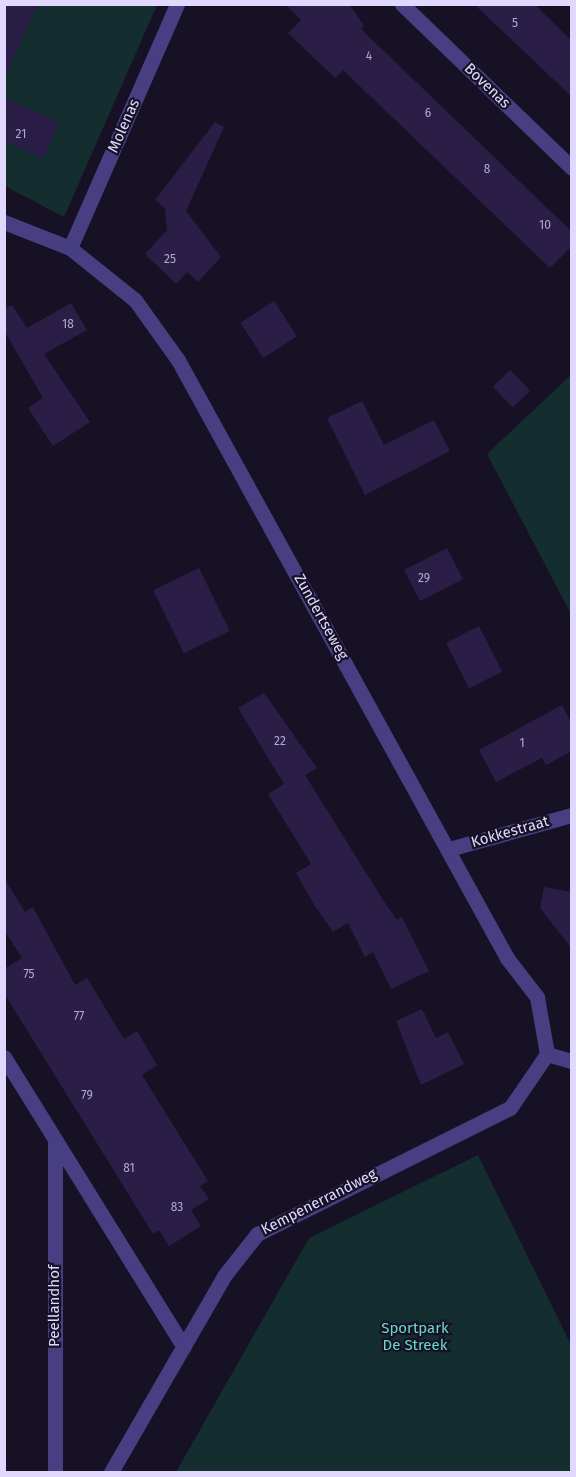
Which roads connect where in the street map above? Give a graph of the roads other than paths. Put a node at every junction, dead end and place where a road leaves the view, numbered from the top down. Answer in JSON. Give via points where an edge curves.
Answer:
{"nodes":[{"id":1,"x":177,"y":4,"type":"edge"},
{"id":2,"x":402,"y":4,"type":"edge"},
{"id":3,"x":572,"y":168,"type":"edge"},
{"id":4,"x":4,"y":222,"type":"edge"},
{"id":5,"x":70,"y":248,"type":"junction"},
{"id":6,"x":572,"y":815,"type":"edge"},
{"id":7,"x":449,"y":849,"type":"junction"},
{"id":8,"x":547,"y":1054,"type":"junction"},
{"id":9,"x":4,"y":1057,"type":"edge"},
{"id":10,"x":572,"y":1061,"type":"edge"},
{"id":11,"x":56,"y":1140,"type":"junction"},
{"id":12,"x":184,"y":1347,"type":"junction"},
{"id":13,"x":55,"y":1473,"type":"edge"},
{"id":14,"x":111,"y":1473,"type":"edge"}],
"edges":[{"from":1,"to":5,"type":"street","name":"Molenas"},
{"from":2,"to":3,"type":"street","name":"Bovenas"},
{"from":4,"to":5,"type":"street","name":"Zundertseweg"},
{"from":5,"to":7,"type":"street","name":"Zundertseweg","via":[[135,300],[178,360]]},
{"from":6,"to":7,"type":"street","name":"Kokkestraat"},
{"from":7,"to":8,"type":"street","name":"Zundertseweg","via":[[507,958],[537,997]]},
{"from":8,"to":10,"type":"street"},
{"from":8,"to":12,"type":"street","name":"Kempenerrandweg","via":[[510,1108],[257,1233],[224,1276]]},
{"from":9,"to":11,"type":"street"},
{"from":11,"to":12,"type":"street"},
{"from":11,"to":13,"type":"street","name":"Peellandhof"},
{"from":12,"to":14,"type":"street","name":"Kempenerrandweg"}]}
